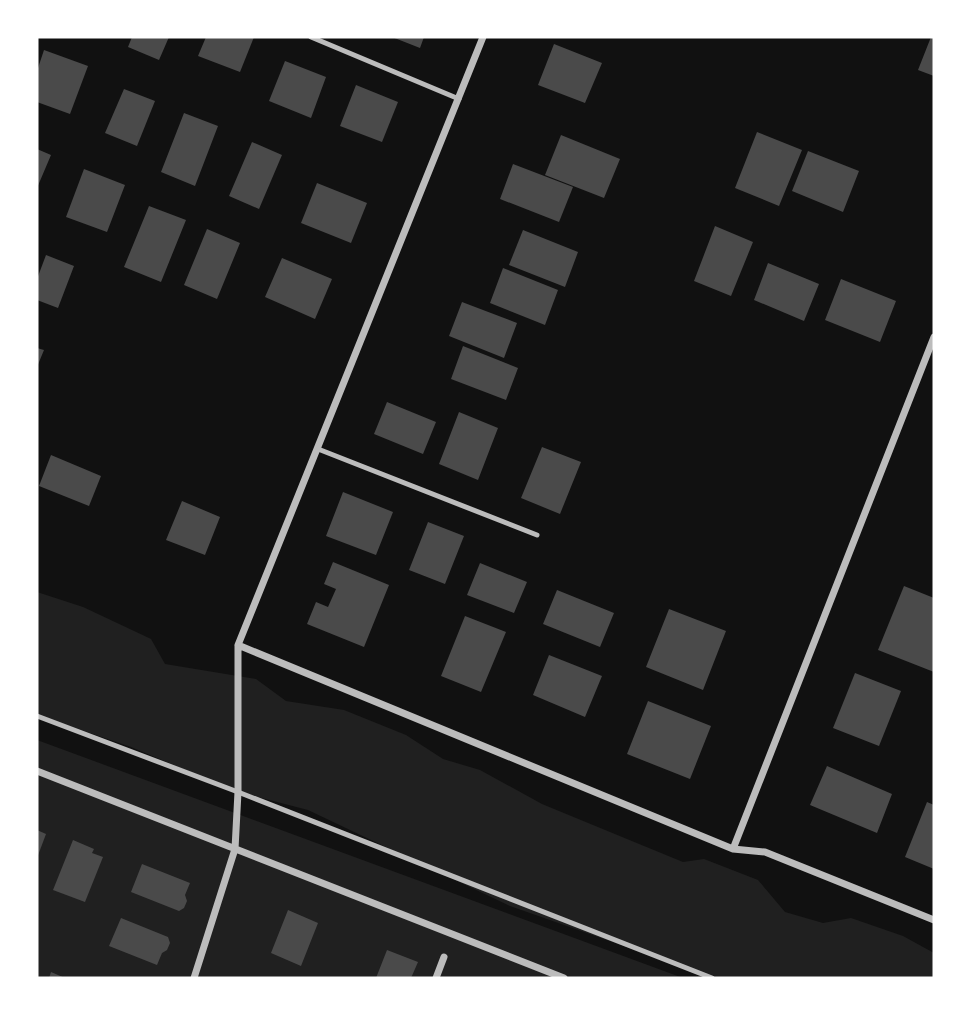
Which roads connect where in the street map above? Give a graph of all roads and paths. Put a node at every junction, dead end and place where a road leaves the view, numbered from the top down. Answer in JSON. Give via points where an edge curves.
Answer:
{"nodes":[{"id":1,"x":311,"y":37,"type":"edge"},
{"id":2,"x":484,"y":37,"type":"edge"},
{"id":3,"x":459,"y":99,"type":"junction"},
{"id":4,"x":934,"y":337,"type":"edge"},
{"id":5,"x":318,"y":449,"type":"junction"},
{"id":6,"x":537,"y":535,"type":"dead end"},
{"id":7,"x":238,"y":645,"type":"junction"},
{"id":8,"x":37,"y":716,"type":"edge"},
{"id":9,"x":37,"y":771,"type":"edge"},
{"id":10,"x":238,"y":792,"type":"junction"},
{"id":11,"x":235,"y":849,"type":"junction"},
{"id":12,"x":733,"y":849,"type":"junction"},
{"id":13,"x":934,"y":920,"type":"edge"},
{"id":14,"x":444,"y":957,"type":"dead end"},
{"id":15,"x":195,"y":976,"type":"edge"},
{"id":16,"x":436,"y":978,"type":"edge"},
{"id":17,"x":564,"y":978,"type":"edge"},
{"id":18,"x":712,"y":978,"type":"edge"}],
"edges":[{"from":1,"to":3,"type":"lane"},
{"from":2,"to":3,"type":"street"},
{"from":3,"to":5,"type":"street"},
{"from":4,"to":12,"type":"street"},
{"from":5,"to":6,"type":"lane"},
{"from":5,"to":7,"type":"street"},
{"from":7,"to":10,"type":"street"},
{"from":7,"to":12,"type":"street"},
{"from":8,"to":10,"type":"lane"},
{"from":9,"to":11,"type":"street"},
{"from":10,"to":11,"type":"street"},
{"from":10,"to":18,"type":"lane"},
{"from":11,"to":15,"type":"street"},
{"from":11,"to":17,"type":"street"},
{"from":12,"to":13,"type":"street","via":[[765,852]]},
{"from":14,"to":16,"type":"street"}]}
